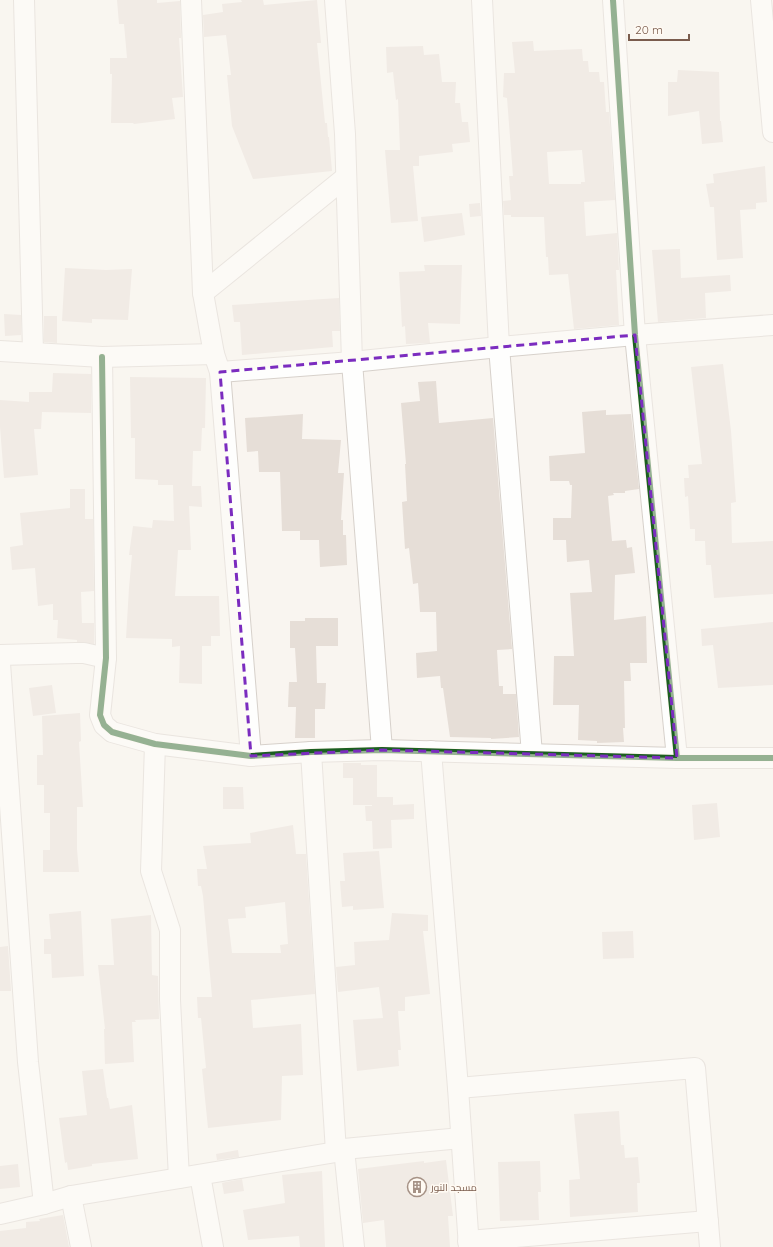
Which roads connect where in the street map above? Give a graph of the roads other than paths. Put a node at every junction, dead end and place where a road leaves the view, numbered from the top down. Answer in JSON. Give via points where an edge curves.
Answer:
{"nodes":[{"id":1,"x":24,"y":0,"type":"edge"},
{"id":2,"x":191,"y":0,"type":"edge"},
{"id":3,"x":335,"y":0,"type":"edge"},
{"id":4,"x":482,"y":0,"type":"edge"},
{"id":5,"x":612,"y":0,"type":"edge"},
{"id":6,"x":761,"y":0,"type":"edge"},
{"id":7,"x":773,"y":132,"type":"edge"},
{"id":8,"x":346,"y":177,"type":"junction"},
{"id":9,"x":202,"y":293,"type":"junction"},
{"id":10,"x":773,"y":325,"type":"edge"},
{"id":11,"x":635,"y":335,"type":"junction"},
{"id":12,"x":499,"y":347,"type":"junction"},
{"id":13,"x":0,"y":351,"type":"edge"},
{"id":14,"x":33,"y":352,"type":"junction"},
{"id":15,"x":102,"y":356,"type":"junction"},
{"id":16,"x":352,"y":362,"type":"junction"},
{"id":17,"x":217,"y":363,"type":"junction"},
{"id":18,"x":0,"y":655,"type":"edge"},
{"id":19,"x":106,"y":658,"type":"junction"},
{"id":20,"x":0,"y":663,"type":"edge"},
{"id":21,"x":155,"y":744,"type":"junction"},
{"id":22,"x":382,"y":750,"type":"junction"},
{"id":23,"x":431,"y":751,"type":"junction"},
{"id":24,"x":311,"y":752,"type":"junction"},
{"id":25,"x":532,"y":754,"type":"junction"},
{"id":26,"x":250,"y":756,"type":"junction"},
{"id":27,"x":677,"y":758,"type":"junction"},
{"id":28,"x":773,"y":758,"type":"edge"},
{"id":29,"x":458,"y":1088,"type":"junction"},
{"id":30,"x":461,"y":1138,"type":"junction"},
{"id":31,"x":340,"y":1151,"type":"junction"},
{"id":32,"x":200,"y":1175,"type":"junction"},
{"id":33,"x":179,"y":1178,"type":"junction"},
{"id":34,"x":71,"y":1196,"type":"junction"},
{"id":35,"x":44,"y":1204,"type":"junction"},
{"id":36,"x":0,"y":1214,"type":"edge"},
{"id":37,"x":708,"y":1221,"type":"junction"},
{"id":38,"x":468,"y":1244,"type":"edge"},
{"id":39,"x":81,"y":1247,"type":"edge"},
{"id":40,"x":213,"y":1247,"type":"edge"},
{"id":41,"x":354,"y":1247,"type":"edge"},
{"id":42,"x":710,"y":1247,"type":"edge"}],
"edges":[{"from":1,"to":14,"type":"street"},
{"from":2,"to":9,"type":"street"},
{"from":3,"to":8,"type":"street"},
{"from":4,"to":12,"type":"street"},
{"from":5,"to":11,"type":"street"},
{"from":6,"to":7,"type":"street"},
{"from":8,"to":9,"type":"street"},
{"from":8,"to":16,"type":"street"},
{"from":9,"to":17,"type":"street"},
{"from":10,"to":11,"type":"street"},
{"from":11,"to":12,"type":"street"},
{"from":11,"to":27,"type":"street"},
{"from":12,"to":16,"type":"street"},
{"from":12,"to":25,"type":"street"},
{"from":13,"to":14,"type":"street"},
{"from":14,"to":15,"type":"street"},
{"from":15,"to":17,"type":"street"},
{"from":15,"to":19,"type":"street"},
{"from":16,"to":17,"type":"street"},
{"from":16,"to":22,"type":"street"},
{"from":17,"to":26,"type":"street"},
{"from":18,"to":19,"type":"street","via":[[84,653]]},
{"from":19,"to":21,"type":"street","via":[[100,714],[104,725],[112,732]]},
{"from":20,"to":35,"type":"street","via":[[28,1062]]},
{"from":21,"to":26,"type":"street"},
{"from":21,"to":33,"type":"street","via":[[151,871],[170,930],[170,1000]]},
{"from":22,"to":23,"type":"street"},
{"from":22,"to":24,"type":"street"},
{"from":23,"to":25,"type":"street"},
{"from":23,"to":29,"type":"street"},
{"from":24,"to":26,"type":"street"},
{"from":24,"to":31,"type":"street"},
{"from":25,"to":27,"type":"street"},
{"from":27,"to":28,"type":"street"},
{"from":29,"to":30,"type":"street"},
{"from":29,"to":37,"type":"street","via":[[695,1068]]},
{"from":30,"to":31,"type":"street"},
{"from":30,"to":38,"type":"street"},
{"from":31,"to":32,"type":"street"},
{"from":31,"to":41,"type":"street"},
{"from":32,"to":33,"type":"street"},
{"from":32,"to":40,"type":"street"},
{"from":33,"to":34,"type":"street"},
{"from":34,"to":35,"type":"street"},
{"from":34,"to":39,"type":"street"},
{"from":35,"to":36,"type":"street"},
{"from":37,"to":38,"type":"street"},
{"from":37,"to":42,"type":"street"}]}
